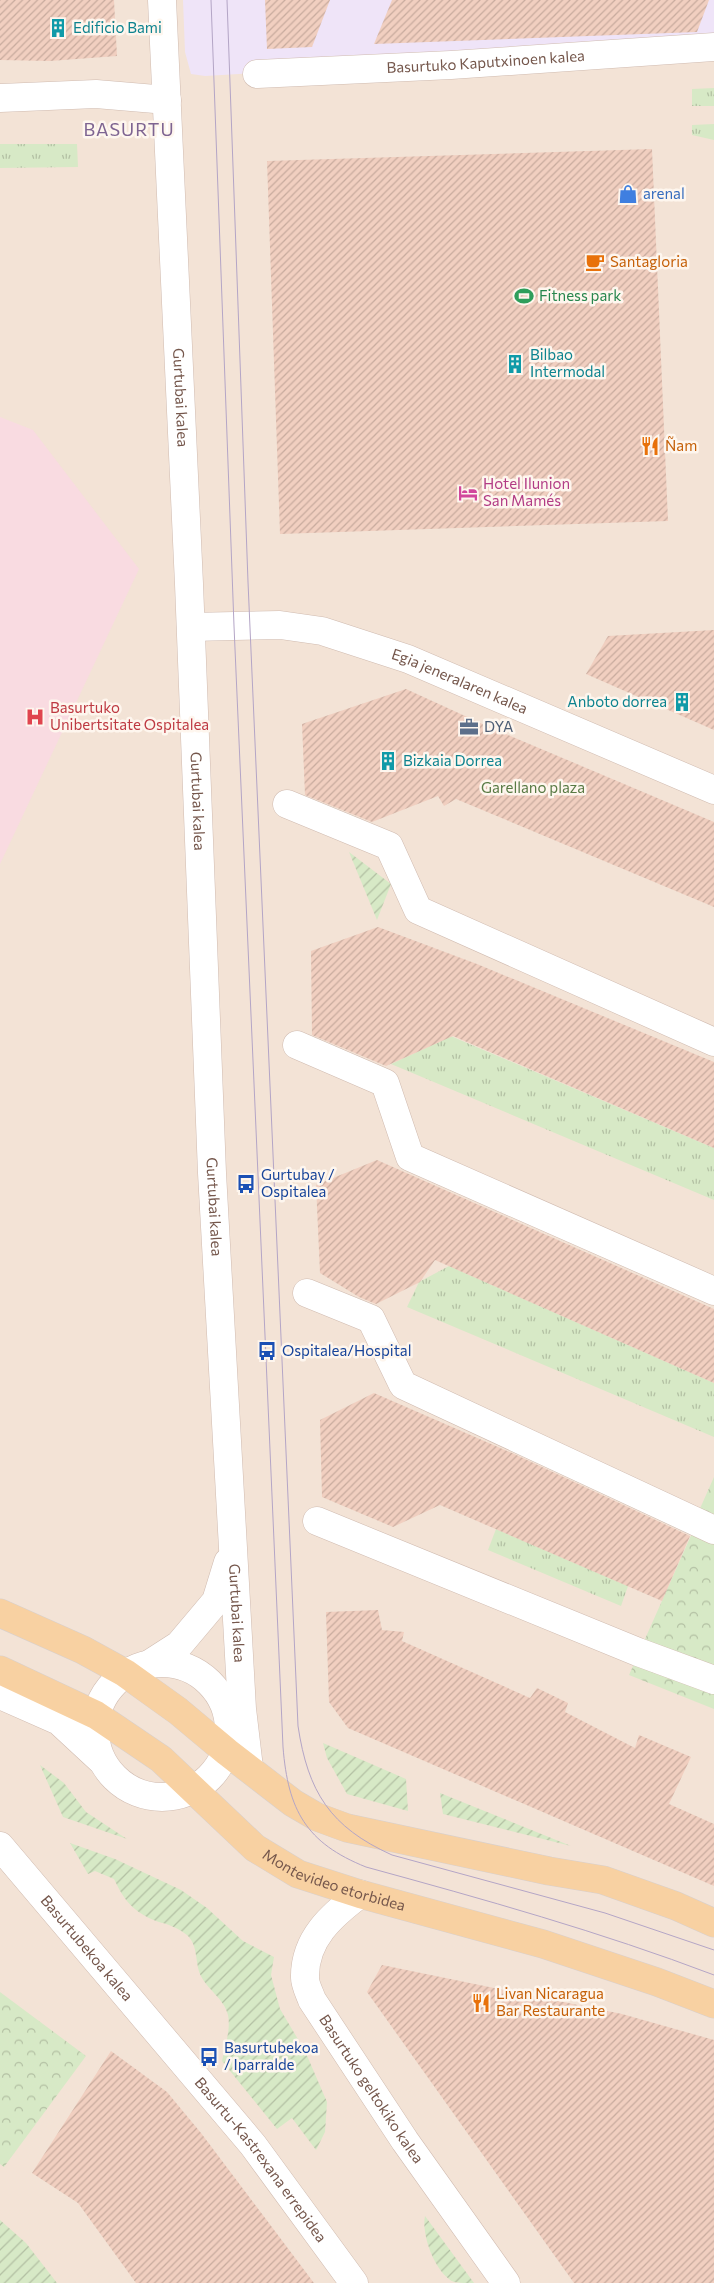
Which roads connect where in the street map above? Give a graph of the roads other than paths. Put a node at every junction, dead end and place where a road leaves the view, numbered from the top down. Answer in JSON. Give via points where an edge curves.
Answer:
{"nodes":[{"id":1,"x":162,"y":0,"type":"edge"},
{"id":2,"x":714,"y":47,"type":"edge"},
{"id":3,"x":257,"y":74,"type":"dead end"},
{"id":4,"x":0,"y":98,"type":"edge"},
{"id":5,"x":167,"y":100,"type":"junction"},
{"id":6,"x":191,"y":627,"type":"junction"},
{"id":7,"x":714,"y":790,"type":"edge"},
{"id":8,"x":287,"y":804,"type":"dead end"},
{"id":9,"x":714,"y":1042,"type":"edge"},
{"id":10,"x":297,"y":1045,"type":"dead end"},
{"id":11,"x":714,"y":1291,"type":"edge"},
{"id":12,"x":308,"y":1293,"type":"dead end"},
{"id":13,"x":317,"y":1521,"type":"dead end"},
{"id":14,"x":714,"y":1530,"type":"edge"},
{"id":15,"x":234,"y":1544,"type":"junction"},
{"id":16,"x":0,"y":1613,"type":"edge"},
{"id":17,"x":151,"y":1663,"type":"junction"},
{"id":18,"x":0,"y":1670,"type":"edge"},
{"id":19,"x":125,"y":1673,"type":"junction"},
{"id":20,"x":714,"y":1680,"type":"edge"},
{"id":21,"x":241,"y":1683,"type":"junction"},
{"id":22,"x":0,"y":1695,"type":"edge"},
{"id":23,"x":96,"y":1715,"type":"junction"},
{"id":24,"x":230,"y":1724,"type":"junction"},
{"id":25,"x":227,"y":1752,"type":"junction"},
{"id":26,"x":100,"y":1759,"type":"junction"},
{"id":27,"x":249,"y":1768,"type":"junction"},
{"id":28,"x":192,"y":1791,"type":"junction"},
{"id":29,"x":5,"y":1852,"type":"edge"},
{"id":30,"x":360,"y":1894,"type":"junction"},
{"id":31,"x":714,"y":1923,"type":"edge"},
{"id":32,"x":714,"y":2004,"type":"edge"},
{"id":33,"x":163,"y":2040,"type":"joint"},
{"id":34,"x":354,"y":2283,"type":"edge"},
{"id":35,"x":506,"y":2283,"type":"edge"}],
"edges":[{"from":1,"to":5,"type":"street","name":"Gurtubai kalea"},
{"from":2,"to":3,"type":"street","name":"Basurtuko Kaputxinoen kalea"},
{"from":4,"to":5,"type":"street","via":[[96,94]]},
{"from":5,"to":6,"type":"street","name":"Gurtubai kalea"},
{"from":6,"to":7,"type":"street","name":"Egia jeneralaren kalea","via":[[280,625],[322,631],[408,659]]},
{"from":6,"to":15,"type":"street","name":"Gurtubai kalea","via":[[212,1173]]},
{"from":8,"to":9,"type":"street","via":[[389,846],[418,910]]},
{"from":10,"to":11,"type":"street","via":[[385,1083],[410,1157]]},
{"from":12,"to":14,"type":"street","via":[[371,1319],[403,1385]]},
{"from":13,"to":20,"type":"street"},
{"from":15,"to":17,"type":"street","name":"Gurtubai kalea","via":[[216,1601],[179,1645]]},
{"from":15,"to":21,"type":"street","name":"Gurtubai kalea"},
{"from":16,"to":19,"type":"main road"},
{"from":17,"to":19,"type":"street"},
{"from":17,"to":24,"type":"street","via":[[180,1664],[205,1677],[222,1698]]},
{"from":18,"to":23,"type":"main road","name":"Montevideo etorbidea"},
{"from":19,"to":23,"type":"street","via":[[106,1691]]},
{"from":19,"to":25,"type":"main road"},
{"from":21,"to":24,"type":"street","name":"Gurtubai kalea"},
{"from":21,"to":27,"type":"street","name":"Gurtubai kalea"},
{"from":22,"to":26,"type":"street","via":[[59,1721]]},
{"from":23,"to":26,"type":"street","via":[[94,1737]]},
{"from":23,"to":28,"type":"main road","name":"Montevideo etorbidea","via":[[161,1760]]},
{"from":24,"to":25,"type":"street"},
{"from":25,"to":27,"type":"main road"},
{"from":25,"to":28,"type":"street","via":[[207,1781]]},
{"from":26,"to":28,"type":"street","via":[[112,1777],[129,1790],[150,1797],[172,1797]]},
{"from":27,"to":31,"type":"main road","via":[[293,1803],[317,1817],[347,1828],[603,1880]]},
{"from":28,"to":30,"type":"main road","name":"Montevideo etorbidea","via":[[255,1848],[298,1874]]},
{"from":29,"to":33,"type":"street","name":"Basurtubekoa kalea"},
{"from":30,"to":32,"type":"main road","name":"Montevideo etorbidea","via":[[543,1944]]},
{"from":30,"to":35,"type":"street","name":"Basurtuko geltokiko kalea","via":[[330,1917],[316,1935],[305,1979],[312,2000]]},
{"from":33,"to":34,"type":"street","name":"Basurtu-Kastrexana errepidea","via":[[253,2145]]}]}
